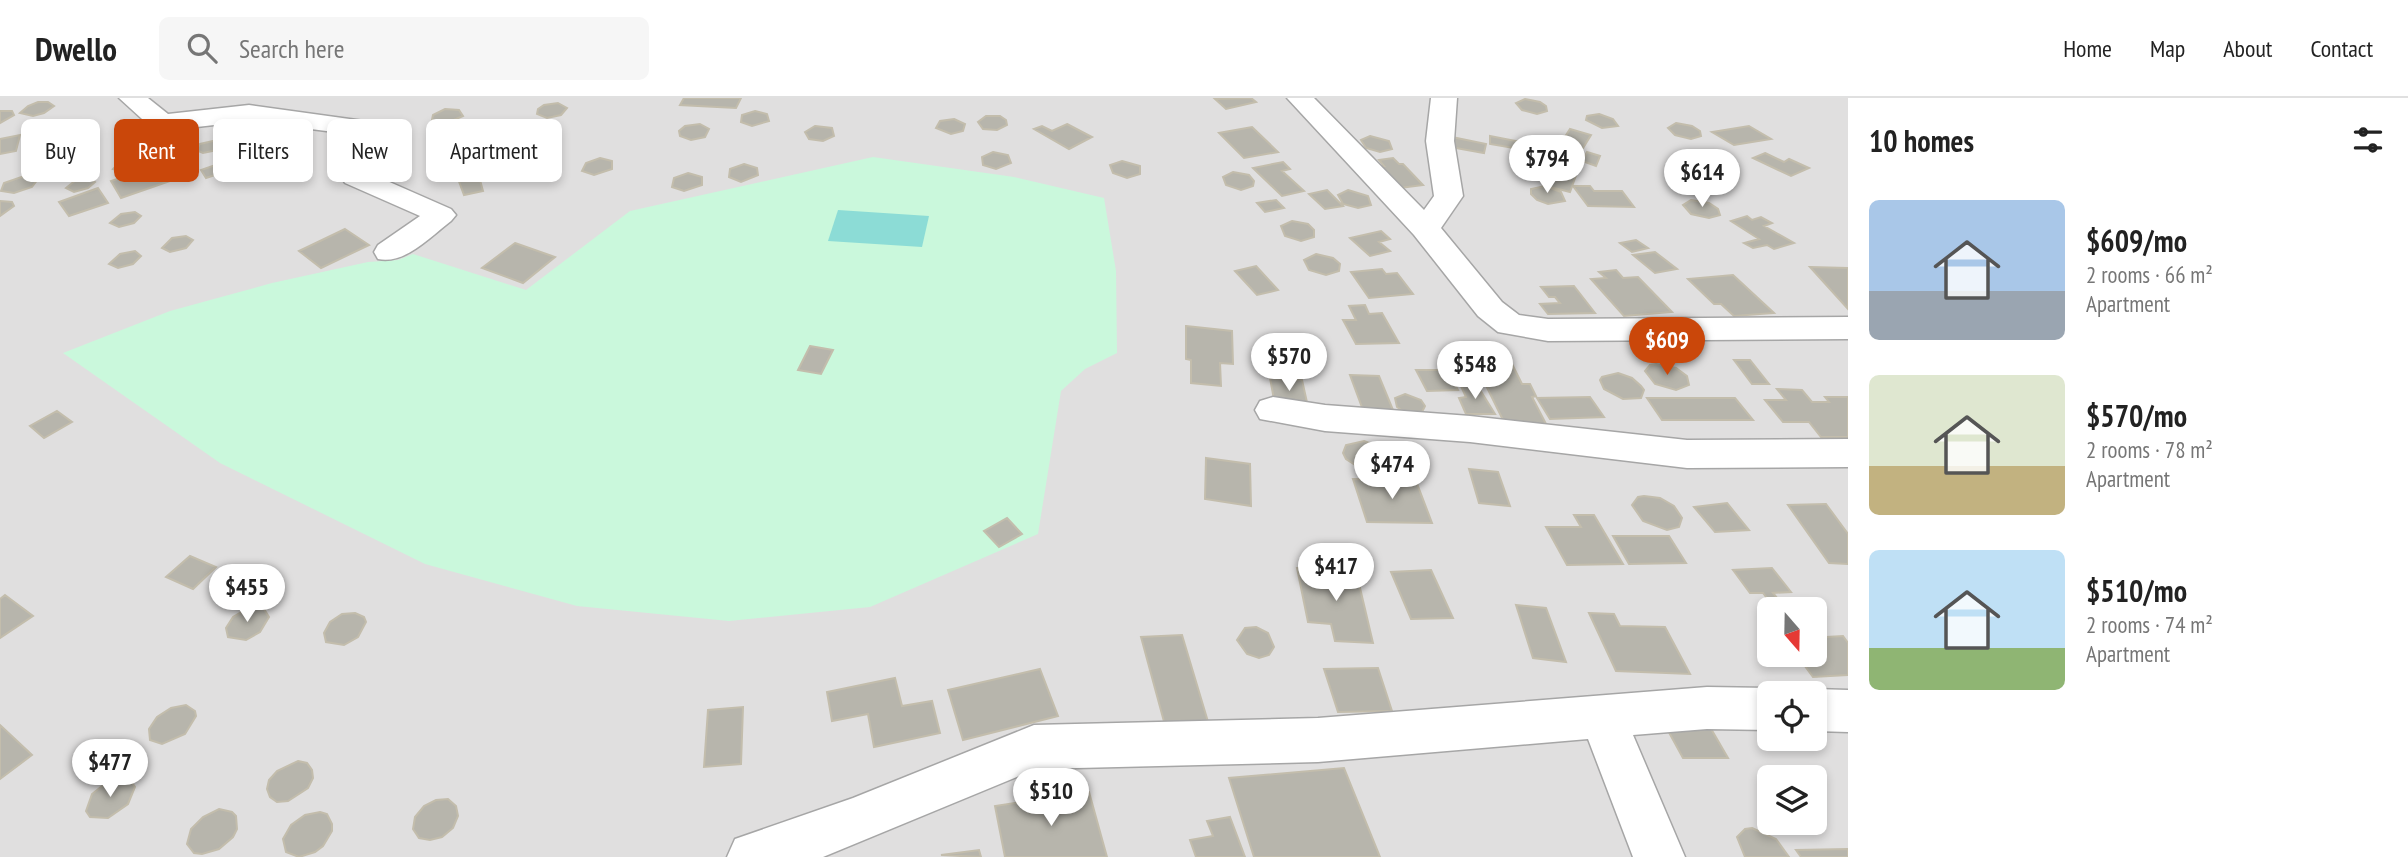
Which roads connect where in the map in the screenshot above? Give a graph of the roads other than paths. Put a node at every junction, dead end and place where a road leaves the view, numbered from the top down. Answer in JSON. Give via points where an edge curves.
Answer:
{"nodes":[{"id":1,"x":132,"y":98,"type":"edge"},
{"id":2,"x":1300,"y":98,"type":"edge"},
{"id":3,"x":1444,"y":98,"type":"edge"},
{"id":4,"x":1425,"y":229,"type":"junction"},
{"id":5,"x":389,"y":252,"type":"dead end"},
{"id":6,"x":1848,"y":328,"type":"edge"},
{"id":7,"x":1273,"y":410,"type":"dead end"},
{"id":8,"x":1848,"y":453,"type":"edge"},
{"id":9,"x":1757,"y":709,"type":"edge"},
{"id":10,"x":1827,"y":710,"type":"edge"},
{"id":11,"x":1848,"y":711,"type":"edge"},
{"id":12,"x":1602,"y":716,"type":"junction"},
{"id":13,"x":753,"y":857,"type":"edge"},
{"id":14,"x":1659,"y":857,"type":"edge"}],
"edges":[{"from":1,"to":5,"type":"street","via":[[162,123],[248,113],[355,127],[355,177],[441,215]]},
{"from":2,"to":4,"type":"street"},
{"from":3,"to":4,"type":"street","via":[[1440,141],[1450,196]]},
{"from":4,"to":6,"type":"street","via":[[1490,309],[1510,324],[1528,329]]},
{"from":7,"to":8,"type":"street","via":[[1687,454]]},
{"from":9,"to":12,"type":"street"},
{"from":10,"to":11,"type":"street"},
{"from":12,"to":13,"type":"street","via":[[1318,740],[1034,747],[853,822]]},
{"from":12,"to":14,"type":"street"}]}
